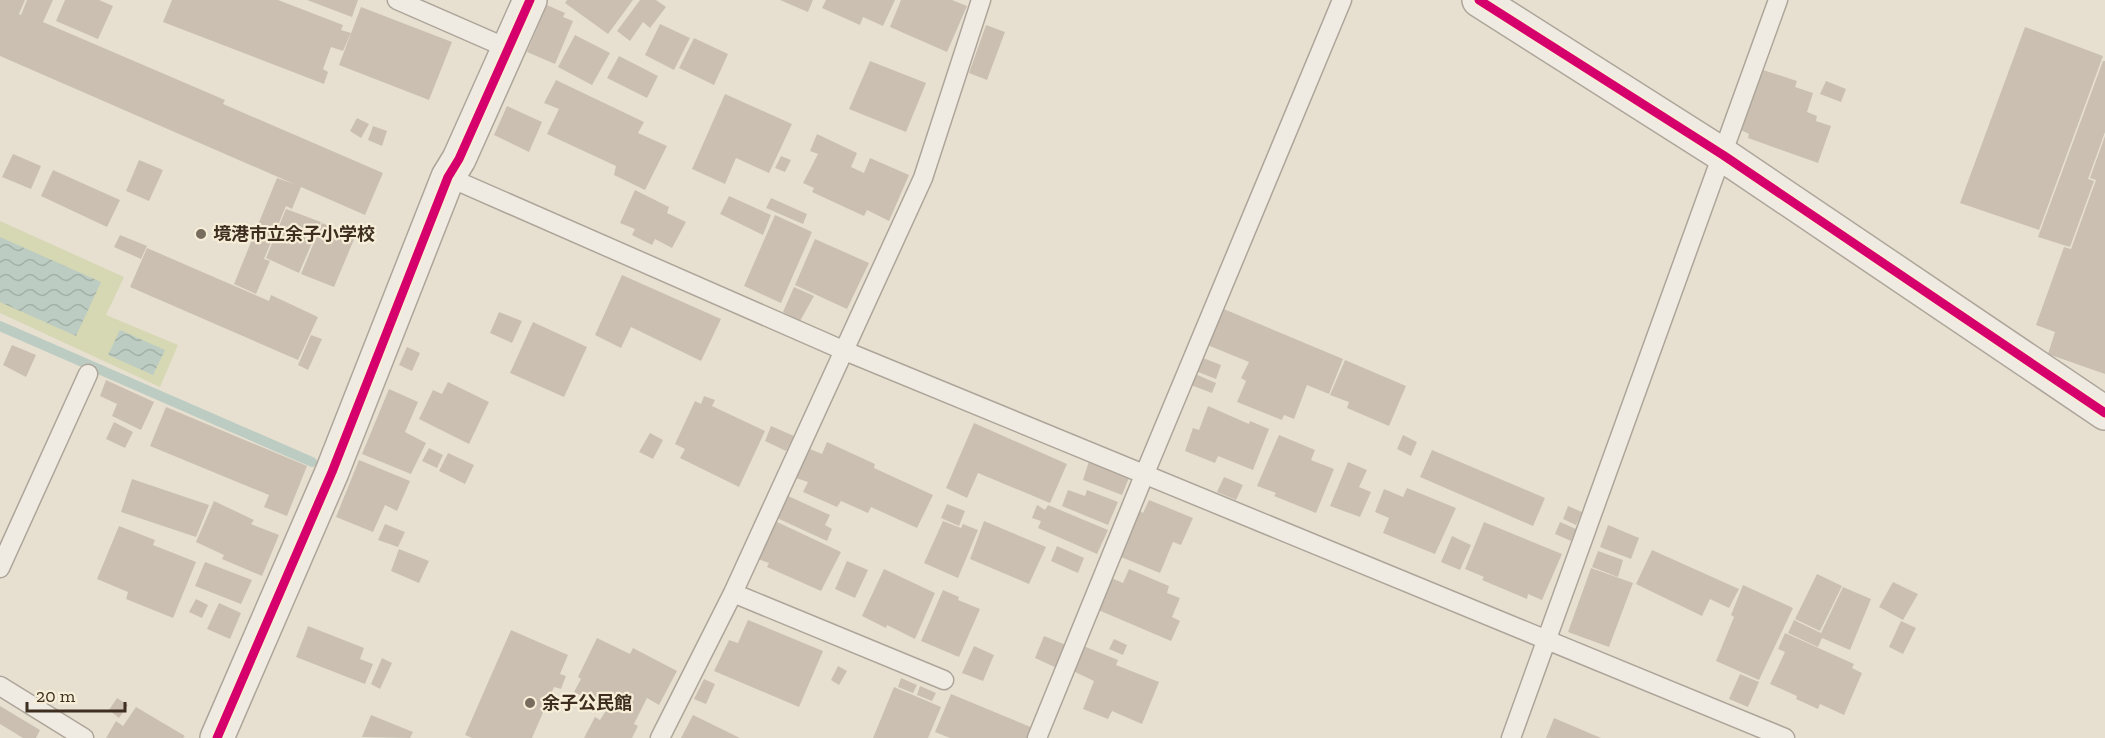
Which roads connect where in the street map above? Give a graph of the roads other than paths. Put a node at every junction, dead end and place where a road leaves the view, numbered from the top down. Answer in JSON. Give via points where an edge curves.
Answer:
{"nodes":[{"id":1,"x":397,"y":0,"type":"edge"},
{"id":2,"x":530,"y":0,"type":"edge"},
{"id":3,"x":981,"y":0,"type":"edge"},
{"id":4,"x":1342,"y":0,"type":"edge"},
{"id":5,"x":1479,"y":0,"type":"edge"},
{"id":6,"x":1778,"y":0,"type":"edge"},
{"id":7,"x":510,"y":49,"type":"junction"},
{"id":8,"x":1723,"y":155,"type":"junction"},
{"id":9,"x":448,"y":177,"type":"junction"},
{"id":10,"x":845,"y":351,"type":"junction"},
{"id":11,"x":88,"y":374,"type":"dead end"},
{"id":12,"x":2050,"y":375,"type":"junction"},
{"id":13,"x":2105,"y":386,"type":"edge"},
{"id":14,"x":2105,"y":413,"type":"edge"},
{"id":15,"x":1145,"y":473,"type":"junction"},
{"id":16,"x":0,"y":568,"type":"edge"},
{"id":17,"x":733,"y":593,"type":"junction"},
{"id":18,"x":1547,"y":640,"type":"junction"},
{"id":19,"x":944,"y":680,"type":"dead end"},
{"id":20,"x":0,"y":686,"type":"edge"},
{"id":21,"x":84,"y":738,"type":"edge"},
{"id":22,"x":217,"y":738,"type":"edge"},
{"id":23,"x":660,"y":738,"type":"edge"},
{"id":24,"x":1038,"y":738,"type":"edge"},
{"id":25,"x":1511,"y":738,"type":"edge"},
{"id":26,"x":1785,"y":738,"type":"edge"}],
"edges":[{"from":1,"to":7,"type":"lane"},
{"from":2,"to":7,"type":"street"},
{"from":3,"to":10,"type":"lane","via":[[923,178]]},
{"from":4,"to":15,"type":"lane"},
{"from":5,"to":8,"type":"street"},
{"from":6,"to":8,"type":"lane"},
{"from":7,"to":9,"type":"street"},
{"from":8,"to":12,"type":"street"},
{"from":8,"to":18,"type":"lane"},
{"from":9,"to":10,"type":"lane"},
{"from":9,"to":22,"type":"street","via":[[332,472]]},
{"from":10,"to":15,"type":"lane"},
{"from":10,"to":17,"type":"lane"},
{"from":11,"to":16,"type":"lane"},
{"from":12,"to":13,"type":"street"},
{"from":12,"to":14,"type":"street"},
{"from":15,"to":18,"type":"lane"},
{"from":15,"to":24,"type":"lane"},
{"from":17,"to":19,"type":"lane"},
{"from":17,"to":23,"type":"lane"},
{"from":18,"to":25,"type":"lane"},
{"from":18,"to":26,"type":"lane"},
{"from":20,"to":21,"type":"lane"}]}
